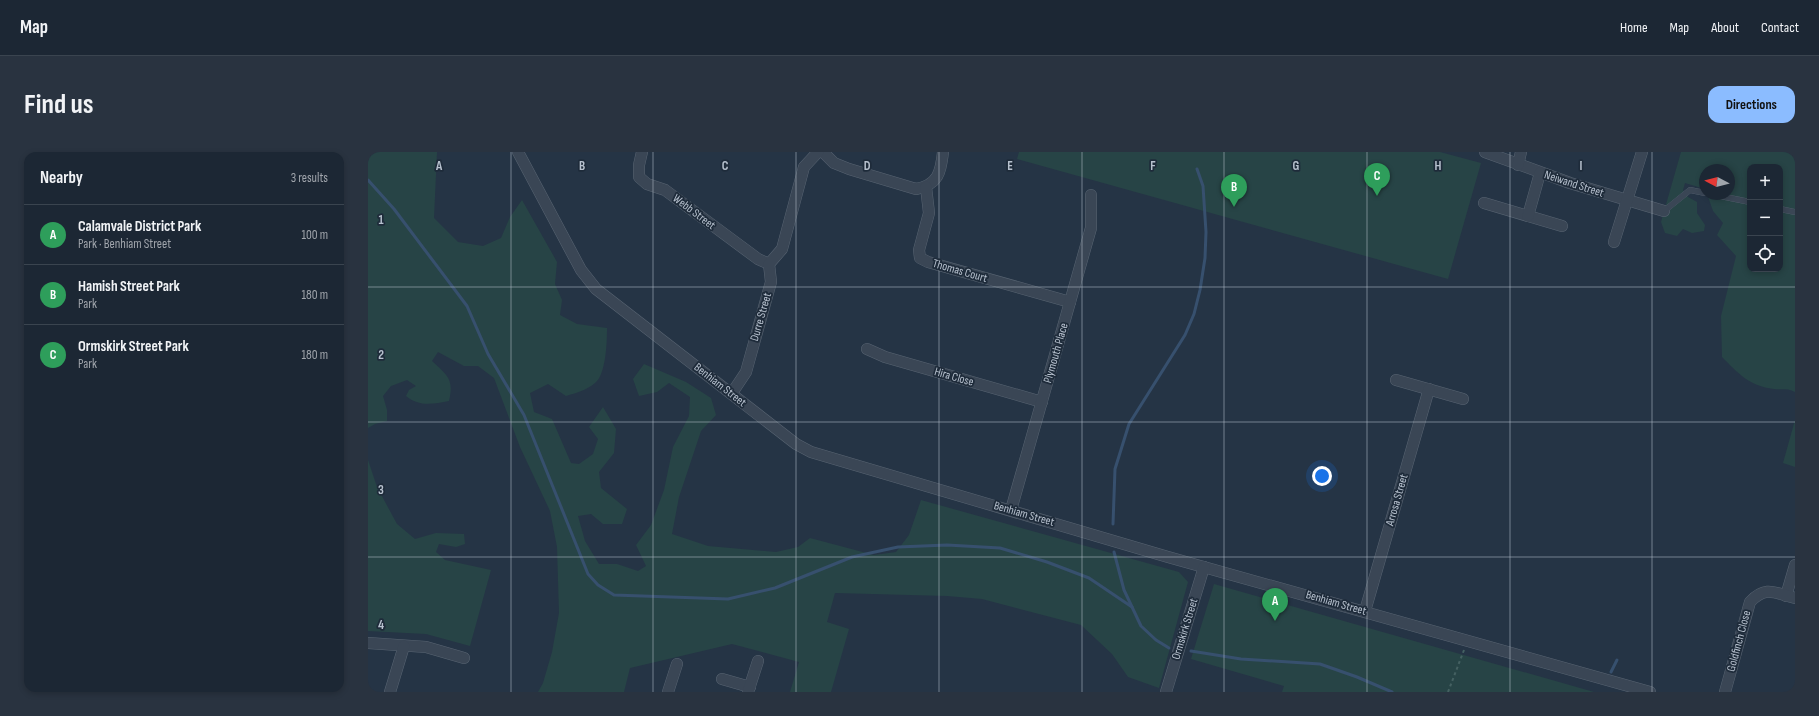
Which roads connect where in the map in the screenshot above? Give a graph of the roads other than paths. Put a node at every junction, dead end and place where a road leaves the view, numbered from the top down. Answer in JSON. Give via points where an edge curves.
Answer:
{"nodes":[{"id":1,"x":518,"y":152,"type":"edge"},
{"id":2,"x":642,"y":152,"type":"edge"},
{"id":3,"x":818,"y":152,"type":"edge"},
{"id":4,"x":823,"y":152,"type":"edge"},
{"id":5,"x":943,"y":152,"type":"edge"},
{"id":6,"x":1485,"y":152,"type":"edge"},
{"id":7,"x":1521,"y":152,"type":"edge"},
{"id":8,"x":1642,"y":152,"type":"edge"},
{"id":9,"x":1518,"y":165,"type":"junction"},
{"id":10,"x":1540,"y":173,"type":"junction"},
{"id":11,"x":926,"y":187,"type":"junction"},
{"id":12,"x":1699,"y":192,"type":"edge"},
{"id":13,"x":1091,"y":195,"type":"dead end"},
{"id":14,"x":1735,"y":199,"type":"edge"},
{"id":15,"x":1627,"y":201,"type":"junction"},
{"id":16,"x":1747,"y":201,"type":"edge"},
{"id":17,"x":1484,"y":203,"type":"dead end"},
{"id":18,"x":1783,"y":210,"type":"edge"},
{"id":19,"x":1664,"y":211,"type":"joint"},
{"id":20,"x":1795,"y":212,"type":"edge"},
{"id":21,"x":1528,"y":216,"type":"junction"},
{"id":22,"x":1562,"y":226,"type":"dead end"},
{"id":23,"x":1614,"y":242,"type":"dead end"},
{"id":24,"x":769,"y":264,"type":"junction"},
{"id":25,"x":1070,"y":302,"type":"junction"},
{"id":26,"x":866,"y":349,"type":"dead end"},
{"id":27,"x":1396,"y":380,"type":"dead end"},
{"id":28,"x":1429,"y":389,"type":"junction"},
{"id":29,"x":732,"y":393,"type":"junction"},
{"id":30,"x":1463,"y":399,"type":"dead end"},
{"id":31,"x":1042,"y":402,"type":"junction"},
{"id":32,"x":1011,"y":510,"type":"junction"},
{"id":33,"x":1795,"y":565,"type":"edge"},
{"id":34,"x":1204,"y":567,"type":"junction"},
{"id":35,"x":1791,"y":597,"type":"edge"},
{"id":36,"x":1365,"y":611,"type":"junction"},
{"id":37,"x":368,"y":643,"type":"edge"},
{"id":38,"x":404,"y":646,"type":"junction"},
{"id":39,"x":464,"y":658,"type":"dead end"},
{"id":40,"x":758,"y":661,"type":"dead end"},
{"id":41,"x":677,"y":664,"type":"dead end"},
{"id":42,"x":722,"y":679,"type":"dead end"},
{"id":43,"x":749,"y":690,"type":"edge"},
{"id":44,"x":390,"y":692,"type":"edge"},
{"id":45,"x":668,"y":692,"type":"edge"},
{"id":46,"x":1166,"y":692,"type":"edge"},
{"id":47,"x":1650,"y":692,"type":"edge"},
{"id":48,"x":1725,"y":692,"type":"edge"}],
"edges":[{"from":1,"to":29,"type":"street","name":"Benhiam Street","via":[[588,281],[606,298]]},
{"from":2,"to":24,"type":"street","name":"Webb Street","via":[[638,165],[639,177],[647,184],[665,190],[758,259]]},
{"from":3,"to":24,"type":"street","via":[[804,167],[782,249]]},
{"from":4,"to":11,"type":"street","via":[[849,170],[916,189]]},
{"from":5,"to":11,"type":"street","via":[[936,179]]},
{"from":6,"to":9,"type":"street","name":"Neiwand Street"},
{"from":7,"to":9,"type":"street"},
{"from":8,"to":15,"type":"street"},
{"from":9,"to":10,"type":"street","name":"Neiwand Street"},
{"from":10,"to":15,"type":"street","name":"Neiwand Street"},
{"from":10,"to":21,"type":"street"},
{"from":11,"to":25,"type":"street","name":"Thomas Court","via":[[929,213],[920,258]]},
{"from":12,"to":19,"type":"lane","via":[[1690,190]]},
{"from":13,"to":25,"type":"street","name":"Plymouth Place","via":[[1091,228]]},
{"from":14,"to":16,"type":"lane"},
{"from":15,"to":19,"type":"street","name":"Neiwand Street"},
{"from":15,"to":23,"type":"street"},
{"from":17,"to":21,"type":"street"},
{"from":18,"to":20,"type":"lane"},
{"from":21,"to":22,"type":"street"},
{"from":24,"to":29,"type":"street","name":"Durre Street","via":[[771,282],[746,372]]},
{"from":25,"to":31,"type":"street","name":"Plymouth Place"},
{"from":26,"to":31,"type":"street","name":"Hira Close","via":[[885,357]]},
{"from":27,"to":28,"type":"street"},
{"from":28,"to":30,"type":"street"},
{"from":28,"to":36,"type":"street","name":"Arrosa Street"},
{"from":29,"to":32,"type":"street","name":"Benhiam Street","via":[[796,444],[811,452]]},
{"from":31,"to":32,"type":"street","name":"Plymouth Place"},
{"from":32,"to":34,"type":"street","name":"Benhiam Street"},
{"from":33,"to":35,"type":"street"},
{"from":34,"to":36,"type":"street","name":"Benhiam Street"},
{"from":34,"to":46,"type":"street","name":"Ormskirk Street"},
{"from":35,"to":48,"type":"street","name":"Goldfinch Close","via":[[1766,591],[1758,593],[1750,602]]},
{"from":36,"to":47,"type":"street","name":"Benhiam Street"},
{"from":37,"to":38,"type":"street"},
{"from":38,"to":39,"type":"street","via":[[426,647]]},
{"from":38,"to":44,"type":"street"},
{"from":40,"to":43,"type":"street"},
{"from":41,"to":45,"type":"street"},
{"from":42,"to":43,"type":"street"}]}
